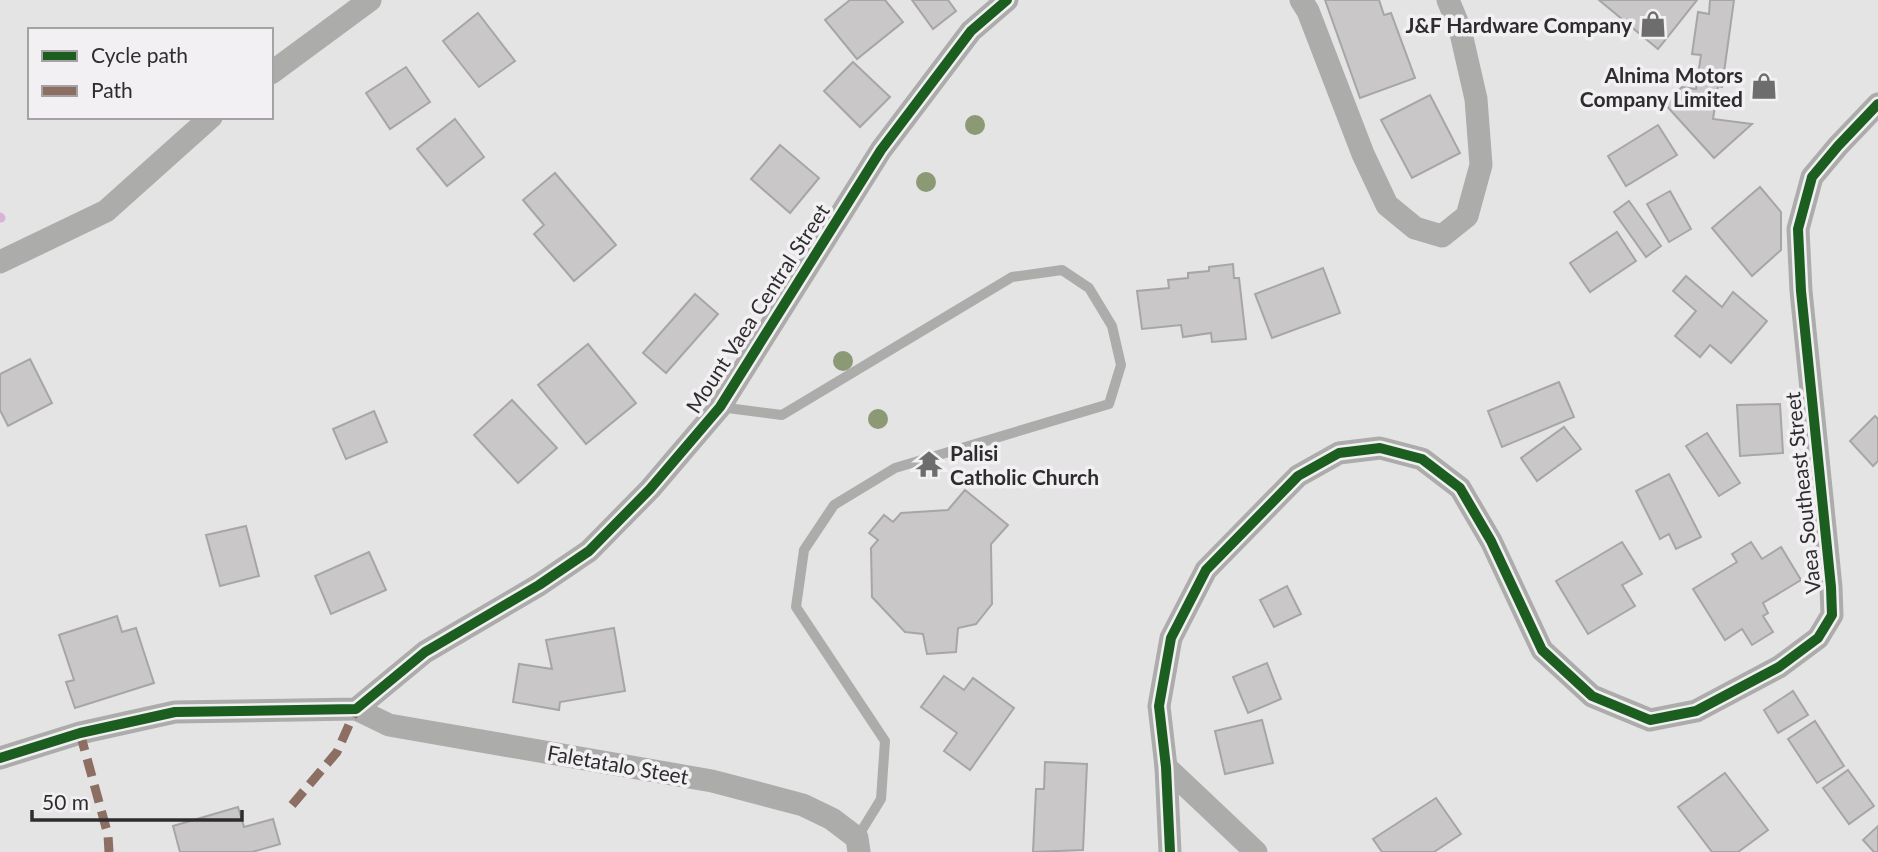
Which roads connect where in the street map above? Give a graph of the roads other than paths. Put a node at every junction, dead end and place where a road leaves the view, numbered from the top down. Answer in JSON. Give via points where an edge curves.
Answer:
{"nodes":[{"id":1,"x":370,"y":0,"type":"edge"},
{"id":2,"x":1007,"y":0,"type":"edge"},
{"id":3,"x":1301,"y":0,"type":"edge"},
{"id":4,"x":1448,"y":0,"type":"edge"},
{"id":5,"x":273,"y":72,"type":"edge"},
{"id":6,"x":1878,"y":104,"type":"edge"},
{"id":7,"x":209,"y":119,"type":"edge"},
{"id":8,"x":0,"y":262,"type":"edge"},
{"id":9,"x":720,"y":407,"type":"junction"},
{"id":10,"x":356,"y":709,"type":"junction"},
{"id":11,"x":0,"y":758,"type":"edge"},
{"id":12,"x":1167,"y":767,"type":"junction"},
{"id":13,"x":858,"y":845,"type":"edge"},
{"id":14,"x":1170,"y":852,"type":"edge"},
{"id":15,"x":1256,"y":852,"type":"edge"}],
"edges":[{"from":1,"to":5,"type":"street"},
{"from":2,"to":9,"type":"street","name":"Mount Vaea Central Street","via":[[971,31],[881,150]]},
{"from":3,"to":4,"type":"street","via":[[1387,205],[1415,228],[1442,236],[1467,216],[1481,165],[1476,99]]},
{"from":6,"to":12,"type":"street","name":"Vaea Southeast Street","via":[[1812,177],[1798,229],[1832,587],[1832,615],[1818,638],[1779,667],[1696,711],[1650,720],[1592,696],[1542,650],[1492,541],[1460,488],[1422,459],[1380,448],[1339,453],[1298,476],[1206,570],[1171,638],[1159,705]]},
{"from":7,"to":8,"type":"street","via":[[106,211]]},
{"from":9,"to":10,"type":"street","name":"Mount Vaea Central Street","via":[[589,551],[425,652]]},
{"from":9,"to":13,"type":"lane","via":[[782,415],[1012,277],[1062,270],[1089,288],[1112,326],[1121,365],[1109,404],[895,468],[834,505],[804,550],[796,607],[885,741],[881,799]]},
{"from":10,"to":11,"type":"street","via":[[175,712],[80,733]]},
{"from":10,"to":13,"type":"street","name":"Faletatalo Steet","via":[[389,725],[712,781],[803,805],[832,819]]},
{"from":12,"to":14,"type":"street","name":"Vaea Southeast Street"},
{"from":12,"to":15,"type":"street"}]}
